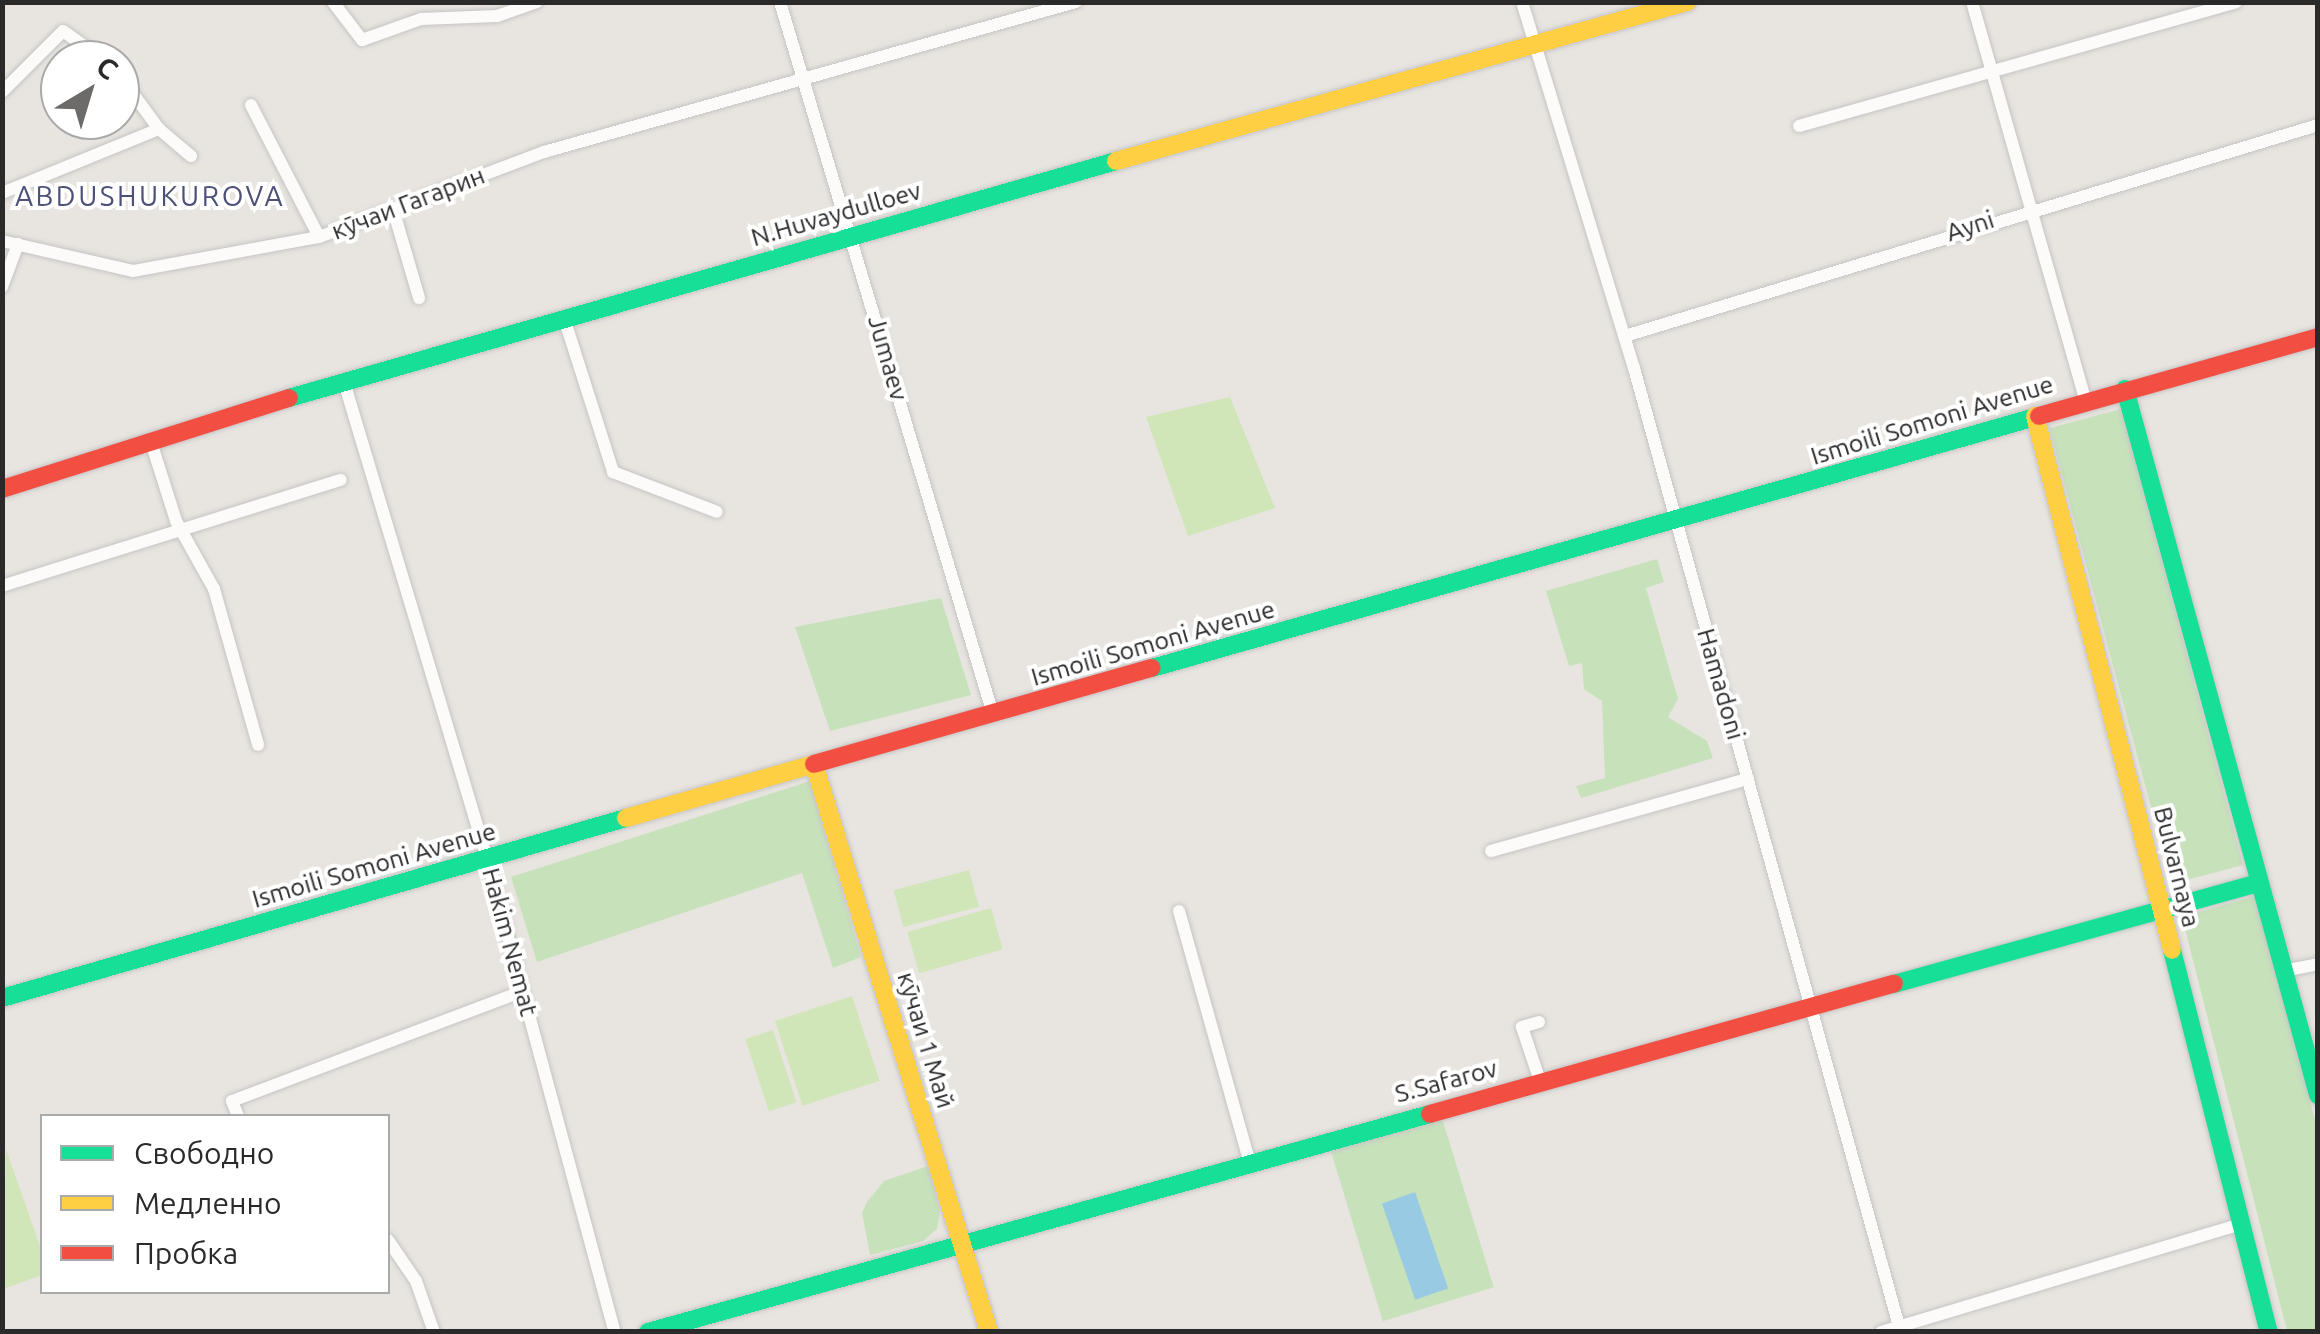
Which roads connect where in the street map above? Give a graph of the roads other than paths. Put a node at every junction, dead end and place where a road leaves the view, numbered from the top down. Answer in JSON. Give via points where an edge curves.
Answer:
{"nodes":[{"id":1,"x":332,"y":2,"type":"edge"},
{"id":2,"x":537,"y":2,"type":"edge"},
{"id":3,"x":780,"y":2,"type":"edge"},
{"id":4,"x":1076,"y":2,"type":"edge"},
{"id":5,"x":1522,"y":2,"type":"edge"},
{"id":6,"x":1687,"y":2,"type":"edge"},
{"id":7,"x":1972,"y":2,"type":"edge"},
{"id":8,"x":2236,"y":2,"type":"edge"},
{"id":9,"x":55,"y":40,"type":"edge"},
{"id":10,"x":76,"y":40,"type":"edge"},
{"id":11,"x":1535,"y":44,"type":"junction"},
{"id":12,"x":40,"y":55,"type":"edge"},
{"id":13,"x":1993,"y":74,"type":"junction"},
{"id":14,"x":806,"y":80,"type":"junction"},
{"id":15,"x":2,"y":92,"type":"edge"},
{"id":16,"x":140,"y":102,"type":"edge"},
{"id":17,"x":251,"y":105,"type":"dead end"},
{"id":18,"x":2318,"y":125,"type":"edge"},
{"id":19,"x":1799,"y":126,"type":"dead end"},
{"id":20,"x":160,"y":129,"type":"junction"},
{"id":21,"x":190,"y":156,"type":"dead end"},
{"id":22,"x":2,"y":193,"type":"edge"},
{"id":23,"x":2030,"y":208,"type":"junction"},
{"id":24,"x":393,"y":209,"type":"junction"},
{"id":25,"x":852,"y":235,"type":"junction"},
{"id":26,"x":319,"y":237,"type":"junction"},
{"id":27,"x":2,"y":240,"type":"edge"},
{"id":28,"x":18,"y":244,"type":"junction"},
{"id":29,"x":2,"y":287,"type":"edge"},
{"id":30,"x":419,"y":298,"type":"dead end"},
{"id":31,"x":564,"y":318,"type":"junction"},
{"id":32,"x":1625,"y":336,"type":"junction"},
{"id":33,"x":2318,"y":337,"type":"edge"},
{"id":34,"x":344,"y":382,"type":"junction"},
{"id":35,"x":2125,"y":390,"type":"junction"},
{"id":36,"x":2086,"y":400,"type":"junction"},
{"id":37,"x":2036,"y":416,"type":"junction"},
{"id":38,"x":150,"y":442,"type":"junction"},
{"id":39,"x":341,"y":480,"type":"dead end"},
{"id":40,"x":2,"y":489,"type":"edge"},
{"id":41,"x":717,"y":512,"type":"dead end"},
{"id":42,"x":1674,"y":523,"type":"junction"},
{"id":43,"x":182,"y":532,"type":"junction"},
{"id":44,"x":4,"y":581,"type":"edge"},
{"id":45,"x":993,"y":714,"type":"junction"},
{"id":46,"x":258,"y":744,"type":"dead end"},
{"id":47,"x":814,"y":764,"type":"junction"},
{"id":48,"x":1748,"y":779,"type":"junction"},
{"id":49,"x":1491,"y":851,"type":"dead end"},
{"id":50,"x":487,"y":859,"type":"junction"},
{"id":51,"x":2257,"y":883,"type":"junction"},
{"id":52,"x":2161,"y":906,"type":"junction"},
{"id":53,"x":1179,"y":911,"type":"dead end"},
{"id":54,"x":2318,"y":964,"type":"edge"},
{"id":55,"x":2283,"y":971,"type":"junction"},
{"id":56,"x":523,"y":991,"type":"junction"},
{"id":57,"x":2,"y":998,"type":"edge"},
{"id":58,"x":1812,"y":1005,"type":"junction"},
{"id":59,"x":1539,"y":1022,"type":"dead end"},
{"id":60,"x":1540,"y":1081,"type":"junction"},
{"id":61,"x":2318,"y":1095,"type":"edge"},
{"id":62,"x":237,"y":1114,"type":"edge"},
{"id":63,"x":1250,"y":1160,"type":"junction"},
{"id":64,"x":2242,"y":1224,"type":"junction"},
{"id":65,"x":390,"y":1243,"type":"edge"},
{"id":66,"x":962,"y":1243,"type":"junction"},
{"id":67,"x":1900,"y":1326,"type":"junction"},
{"id":68,"x":434,"y":1332,"type":"edge"},
{"id":69,"x":616,"y":1332,"type":"edge"},
{"id":70,"x":648,"y":1332,"type":"edge"},
{"id":71,"x":989,"y":1332,"type":"edge"},
{"id":72,"x":1881,"y":1332,"type":"edge"},
{"id":73,"x":2270,"y":1332,"type":"edge"}],
"edges":[{"from":1,"to":2,"type":"street","via":[[362,40],[421,18],[497,16]]},
{"from":3,"to":14,"type":"street","name":"Jumaev"},
{"from":4,"to":14,"type":"street","name":"кӯчаи Гагарин"},
{"from":5,"to":11,"type":"street","name":"Hamadoni"},
{"from":6,"to":11,"type":"street","name":"N.Huvaydulloev"},
{"from":7,"to":13,"type":"street"},
{"from":8,"to":13,"type":"street"},
{"from":9,"to":10,"type":"street","via":[[64,31]]},
{"from":11,"to":25,"type":"street","name":"N.Huvaydulloev"},
{"from":11,"to":32,"type":"street","name":"Hamadoni"},
{"from":12,"to":15,"type":"street"},
{"from":13,"to":19,"type":"street"},
{"from":13,"to":23,"type":"street"},
{"from":14,"to":24,"type":"street","name":"кӯчаи Гагарин","via":[[544,152]]},
{"from":14,"to":25,"type":"street","name":"Jumaev"},
{"from":16,"to":20,"type":"street"},
{"from":17,"to":26,"type":"street"},
{"from":18,"to":23,"type":"street","name":"Ayni"},
{"from":20,"to":21,"type":"street"},
{"from":20,"to":22,"type":"street"},
{"from":23,"to":32,"type":"street","name":"Ayni"},
{"from":23,"to":36,"type":"street"},
{"from":24,"to":26,"type":"street","name":"кӯчаи Гагарин"},
{"from":24,"to":30,"type":"street"},
{"from":25,"to":31,"type":"street","name":"N.Huvaydulloev"},
{"from":25,"to":45,"type":"street","name":"Jumaev"},
{"from":26,"to":28,"type":"street","name":"кӯчаи Гагарин","via":[[133,271]]},
{"from":27,"to":28,"type":"street","name":"кӯчаи Гагарин"},
{"from":28,"to":29,"type":"street"},
{"from":31,"to":34,"type":"street","name":"N.Huvaydulloev"},
{"from":31,"to":41,"type":"street","via":[[613,472]]},
{"from":32,"to":42,"type":"street","name":"Hamadoni"},
{"from":33,"to":35,"type":"street","name":"Ismoili Somoni Avenue"},
{"from":34,"to":38,"type":"street","name":"N.Huvaydulloev"},
{"from":34,"to":50,"type":"street","name":"Hakim Nemat"},
{"from":35,"to":36,"type":"street","name":"Ismoili Somoni Avenue"},
{"from":35,"to":51,"type":"street"},
{"from":36,"to":37,"type":"street","name":"Ismoili Somoni Avenue"},
{"from":37,"to":42,"type":"street","name":"Ismoili Somoni Avenue"},
{"from":37,"to":52,"type":"street","name":"Bulvarnaya"},
{"from":38,"to":40,"type":"street","name":"N.Huvaydulloev"},
{"from":38,"to":43,"type":"street"},
{"from":39,"to":43,"type":"street"},
{"from":42,"to":45,"type":"street","name":"Ismoili Somoni Avenue"},
{"from":42,"to":48,"type":"street","name":"Hamadoni"},
{"from":43,"to":44,"type":"street"},
{"from":43,"to":46,"type":"street","via":[[214,589]]},
{"from":45,"to":47,"type":"street","name":"Ismoili Somoni Avenue"},
{"from":47,"to":50,"type":"street","name":"Ismoili Somoni Avenue"},
{"from":47,"to":66,"type":"street","name":"кӯчаи 1 Май"},
{"from":48,"to":49,"type":"street"},
{"from":48,"to":58,"type":"street","name":"Hamadoni"},
{"from":50,"to":56,"type":"street","name":"Hakim Nemat"},
{"from":50,"to":57,"type":"street","name":"Ismoili Somoni Avenue"},
{"from":51,"to":52,"type":"street","name":"S.Safarov"},
{"from":51,"to":55,"type":"street"},
{"from":52,"to":58,"type":"street","name":"S.Safarov"},
{"from":52,"to":64,"type":"street","name":"Bulvarnaya"},
{"from":53,"to":63,"type":"street"},
{"from":54,"to":55,"type":"street"},
{"from":55,"to":61,"type":"street"},
{"from":56,"to":62,"type":"street","via":[[232,1101]]},
{"from":56,"to":69,"type":"street","name":"Hakim Nemat"},
{"from":58,"to":60,"type":"street","name":"S.Safarov"},
{"from":58,"to":67,"type":"street","name":"Hamadoni"},
{"from":59,"to":60,"type":"street","via":[[1522,1028]]},
{"from":60,"to":63,"type":"street","name":"S.Safarov"},
{"from":63,"to":66,"type":"street","name":"S.Safarov"},
{"from":64,"to":67,"type":"street"},
{"from":64,"to":73,"type":"street","name":"Bulvarnaya"},
{"from":65,"to":68,"type":"street","via":[[416,1280]]},
{"from":66,"to":70,"type":"street","name":"S.Safarov"},
{"from":66,"to":71,"type":"street","name":"кӯчаи 1 Май"},
{"from":67,"to":72,"type":"street"}]}
